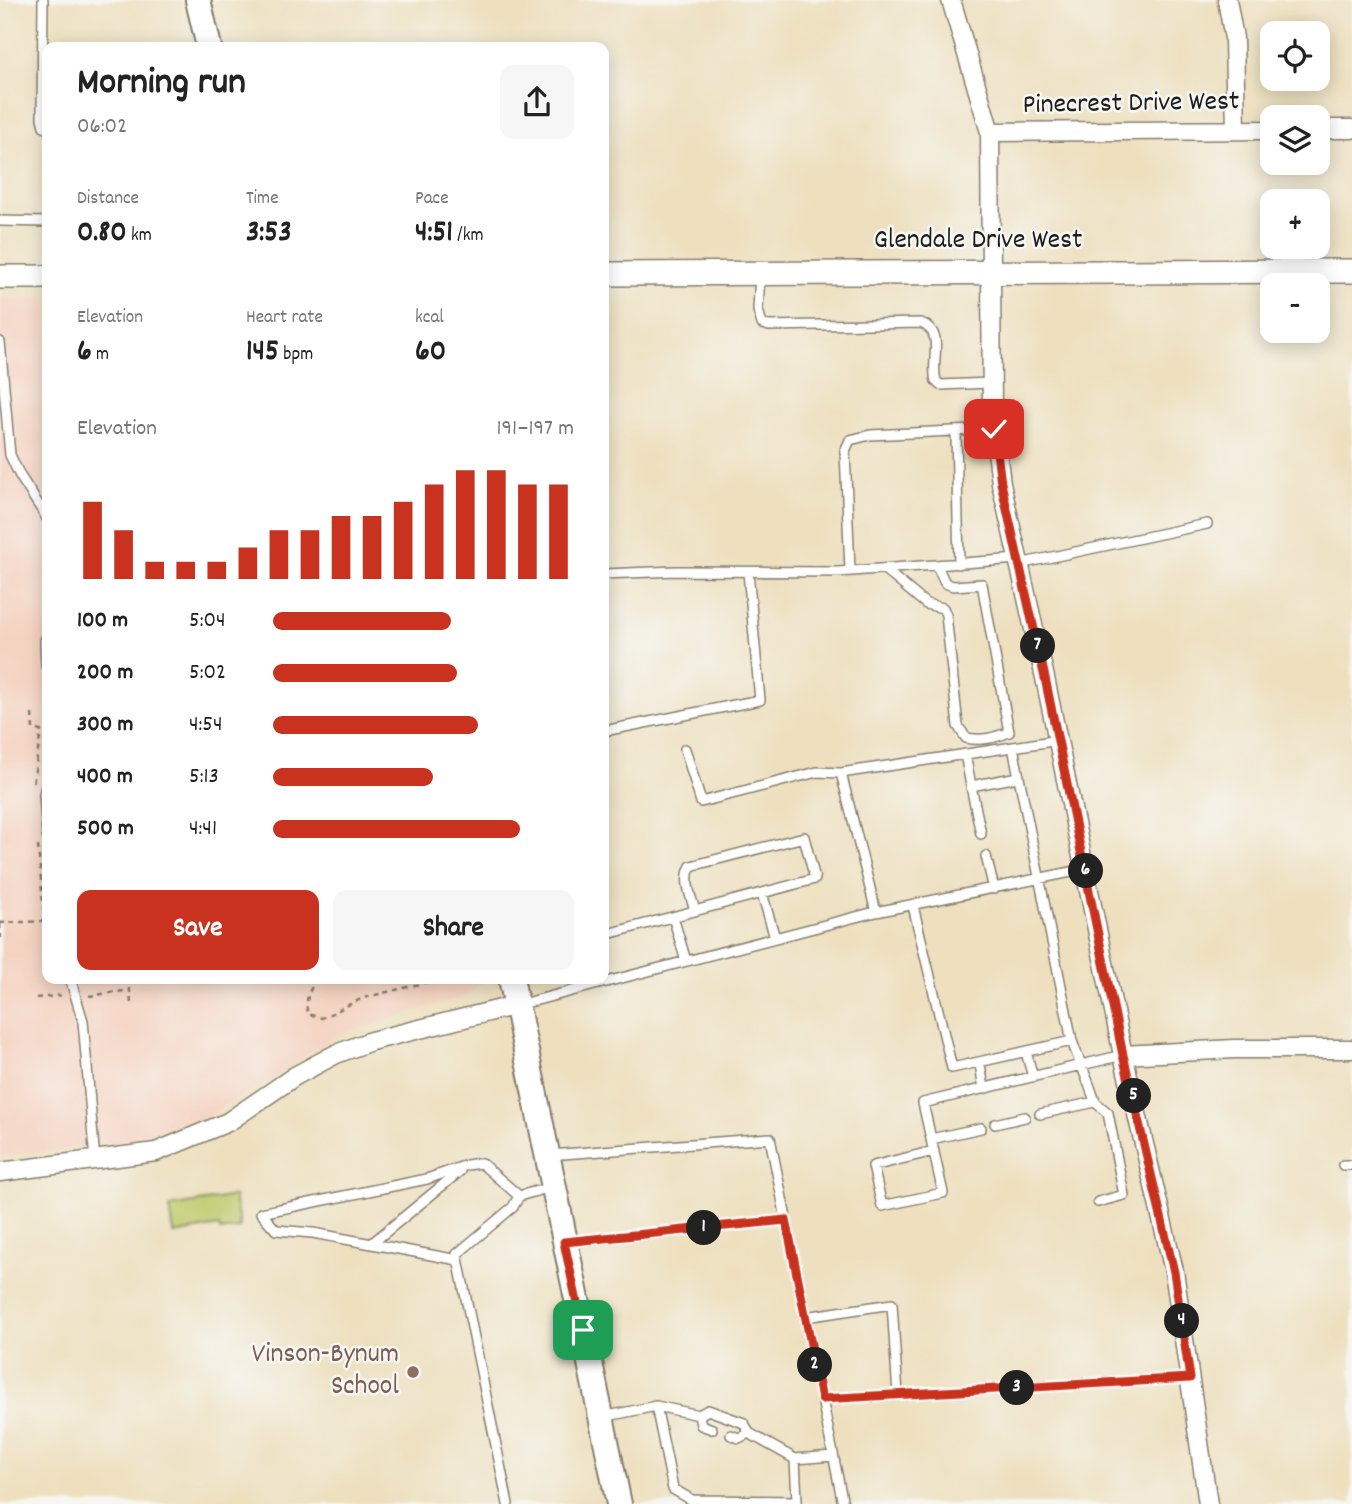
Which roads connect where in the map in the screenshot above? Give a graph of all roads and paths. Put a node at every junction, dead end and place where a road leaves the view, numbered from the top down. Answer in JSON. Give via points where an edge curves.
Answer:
{"nodes":[{"id":1,"x":44,"y":0,"type":"edge"},
{"id":2,"x":198,"y":0,"type":"edge"},
{"id":3,"x":951,"y":0,"type":"edge"},
{"id":4,"x":1227,"y":0,"type":"edge"},
{"id":5,"x":43,"y":42,"type":"edge"},
{"id":6,"x":208,"y":42,"type":"edge"},
{"id":7,"x":1330,"y":129,"type":"edge"},
{"id":8,"x":1352,"y":129,"type":"edge"},
{"id":9,"x":1236,"y":130,"type":"junction"},
{"id":10,"x":1260,"y":130,"type":"edge"},
{"id":11,"x":990,"y":132,"type":"junction"},
{"id":12,"x":0,"y":221,"type":"edge"},
{"id":13,"x":42,"y":222,"type":"edge"},
{"id":14,"x":989,"y":271,"type":"junction"},
{"id":15,"x":1352,"y":271,"type":"edge"},
{"id":16,"x":761,"y":273,"type":"junction"},
{"id":17,"x":609,"y":274,"type":"edge"},
{"id":18,"x":0,"y":277,"type":"edge"},
{"id":19,"x":42,"y":277,"type":"edge"},
{"id":20,"x":0,"y":342,"type":"edge"},
{"id":21,"x":992,"y":383,"type":"junction"},
{"id":22,"x":994,"y":429,"type":"junction"},
{"id":23,"x":956,"y":432,"type":"junction"},
{"id":24,"x":42,"y":511,"type":"edge"},
{"id":25,"x":1207,"y":524,"type":"dead end"},
{"id":26,"x":1019,"y":562,"type":"junction"},
{"id":27,"x":959,"y":564,"type":"junction"},
{"id":28,"x":937,"y":566,"type":"junction"},
{"id":29,"x":884,"y":569,"type":"junction"},
{"id":30,"x":850,"y":571,"type":"junction"},
{"id":31,"x":748,"y":572,"type":"junction"},
{"id":32,"x":609,"y":573,"type":"edge"},
{"id":33,"x":609,"y":730,"type":"edge"},
{"id":34,"x":1059,"y":740,"type":"junction"},
{"id":35,"x":1013,"y":747,"type":"junction"},
{"id":36,"x":685,"y":749,"type":"dead end"},
{"id":37,"x":965,"y":754,"type":"junction"},
{"id":38,"x":841,"y":773,"type":"junction"},
{"id":39,"x":1018,"y":776,"type":"junction"},
{"id":40,"x":971,"y":786,"type":"junction"},
{"id":41,"x":981,"y":834,"type":"dead end"},
{"id":42,"x":986,"y":856,"type":"dead end"},
{"id":43,"x":1086,"y":869,"type":"junction"},
{"id":44,"x":1039,"y":878,"type":"junction"},
{"id":45,"x":994,"y":889,"type":"junction"},
{"id":46,"x":762,"y":893,"type":"junction"},
{"id":47,"x":913,"y":906,"type":"junction"},
{"id":48,"x":695,"y":911,"type":"junction"},
{"id":49,"x":876,"y":912,"type":"junction"},
{"id":50,"x":673,"y":917,"type":"junction"},
{"id":51,"x":42,"y":921,"type":"edge"},
{"id":52,"x":0,"y":924,"type":"edge"},
{"id":53,"x":609,"y":934,"type":"edge"},
{"id":54,"x":1,"y":938,"type":"edge"},
{"id":55,"x":775,"y":938,"type":"junction"},
{"id":56,"x":686,"y":961,"type":"junction"},
{"id":57,"x":609,"y":981,"type":"edge"},
{"id":58,"x":72,"y":984,"type":"edge"},
{"id":59,"x":129,"y":984,"type":"edge"},
{"id":60,"x":313,"y":984,"type":"edge"},
{"id":61,"x":419,"y":984,"type":"edge"},
{"id":62,"x":512,"y":984,"type":"edge"},
{"id":63,"x":598,"y":984,"type":"edge"},
{"id":64,"x":131,"y":1004,"type":"dead end"},
{"id":65,"x":517,"y":1005,"type":"junction"},
{"id":66,"x":1072,"y":1041,"type":"junction"},
{"id":67,"x":1352,"y":1049,"type":"edge"},
{"id":68,"x":1026,"y":1052,"type":"junction"},
{"id":69,"x":1123,"y":1055,"type":"junction"},
{"id":70,"x":980,"y":1064,"type":"junction"},
{"id":71,"x":1081,"y":1067,"type":"junction"},
{"id":72,"x":1033,"y":1077,"type":"junction"},
{"id":73,"x":984,"y":1089,"type":"junction"},
{"id":74,"x":1095,"y":1102,"type":"junction"},
{"id":75,"x":1040,"y":1114,"type":"dead end"},
{"id":76,"x":1025,"y":1117,"type":"dead end"},
{"id":77,"x":995,"y":1124,"type":"dead end"},
{"id":78,"x":981,"y":1128,"type":"dead end"},
{"id":79,"x":931,"y":1139,"type":"junction"},
{"id":80,"x":934,"y":1151,"type":"junction"},
{"id":81,"x":546,"y":1155,"type":"junction"},
{"id":82,"x":94,"y":1161,"type":"junction"},
{"id":83,"x":467,"y":1166,"type":"junction"},
{"id":84,"x":0,"y":1172,"type":"edge"},
{"id":85,"x":552,"y":1186,"type":"junction"},
{"id":86,"x":519,"y":1196,"type":"junction"},
{"id":87,"x":1098,"y":1202,"type":"dead end"},
{"id":88,"x":786,"y":1220,"type":"junction"},
{"id":89,"x":564,"y":1242,"type":"junction"},
{"id":90,"x":371,"y":1244,"type":"junction"},
{"id":91,"x":458,"y":1261,"type":"junction"},
{"id":92,"x":805,"y":1317,"type":"junction"},
{"id":93,"x":1190,"y":1378,"type":"junction"},
{"id":94,"x":898,"y":1395,"type":"junction"},
{"id":95,"x":822,"y":1399,"type":"junction"},
{"id":96,"x":656,"y":1406,"type":"junction"},
{"id":97,"x":699,"y":1415,"type":"junction"},
{"id":98,"x":601,"y":1418,"type":"junction"},
{"id":99,"x":712,"y":1429,"type":"dead end"},
{"id":100,"x":749,"y":1433,"type":"junction"},
{"id":101,"x":730,"y":1435,"type":"dead end"},
{"id":102,"x":833,"y":1457,"type":"junction"},
{"id":103,"x":795,"y":1459,"type":"junction"},
{"id":104,"x":508,"y":1504,"type":"edge"},
{"id":105,"x":619,"y":1504,"type":"edge"},
{"id":106,"x":843,"y":1504,"type":"edge"},
{"id":107,"x":1208,"y":1504,"type":"edge"}],
"edges":[{"from":1,"to":5,"type":"lane"},
{"from":2,"to":6,"type":"main road"},
{"from":3,"to":11,"type":"street"},
{"from":4,"to":9,"type":"street","via":[[1234,38]]},
{"from":7,"to":8,"type":"street"},
{"from":9,"to":10,"type":"street","name":"Pinecrest Drive West"},
{"from":9,"to":11,"type":"street","name":"Pinecrest Drive West"},
{"from":11,"to":14,"type":"street"},
{"from":12,"to":13,"type":"lane"},
{"from":14,"to":15,"type":"street","name":"Glendale Drive West"},
{"from":14,"to":16,"type":"street","name":"Glendale Drive West"},
{"from":14,"to":21,"type":"street"},
{"from":16,"to":17,"type":"street","name":"Glendale Drive West"},
{"from":16,"to":21,"type":"lane","via":[[758,310],[762,324],[921,323],[935,333],[936,382]]},
{"from":18,"to":19,"type":"street"},
{"from":20,"to":24,"type":"lane","via":[[10,455]]},
{"from":21,"to":22,"type":"street"},
{"from":22,"to":23,"type":"lane"},
{"from":22,"to":26,"type":"street"},
{"from":23,"to":27,"type":"lane"},
{"from":23,"to":30,"type":"lane","via":[[850,440],[845,450]]},
{"from":25,"to":26,"type":"lane"},
{"from":26,"to":27,"type":"lane"},
{"from":26,"to":34,"type":"street"},
{"from":27,"to":28,"type":"lane"},
{"from":28,"to":29,"type":"lane"},
{"from":28,"to":29,"type":"lane","via":[[945,583],[982,584],[1009,732],[995,738],[966,738],[958,726],[943,608],[926,604]]},
{"from":29,"to":30,"type":"lane"},
{"from":30,"to":31,"type":"lane"},
{"from":31,"to":32,"type":"lane"},
{"from":31,"to":33,"type":"lane","via":[[760,700]]},
{"from":34,"to":35,"type":"lane"},
{"from":34,"to":43,"type":"street"},
{"from":35,"to":37,"type":"lane"},
{"from":35,"to":39,"type":"lane"},
{"from":36,"to":38,"type":"lane","via":[[701,802],[817,772]]},
{"from":37,"to":38,"type":"lane"},
{"from":37,"to":40,"type":"lane"},
{"from":38,"to":49,"type":"lane"},
{"from":39,"to":40,"type":"lane"},
{"from":39,"to":44,"type":"lane"},
{"from":40,"to":41,"type":"lane"},
{"from":42,"to":45,"type":"lane"},
{"from":43,"to":44,"type":"lane"},
{"from":43,"to":69,"type":"street"},
{"from":44,"to":45,"type":"lane"},
{"from":44,"to":66,"type":"lane"},
{"from":45,"to":47,"type":"lane"},
{"from":46,"to":48,"type":"lane"},
{"from":46,"to":48,"type":"lane","via":[[815,879],[804,837],[691,866],[687,881]]},
{"from":46,"to":55,"type":"lane"},
{"from":47,"to":49,"type":"lane"},
{"from":47,"to":70,"type":"lane","via":[[952,1068]]},
{"from":48,"to":50,"type":"lane"},
{"from":49,"to":55,"type":"lane"},
{"from":50,"to":53,"type":"lane"},
{"from":50,"to":56,"type":"lane"},
{"from":51,"to":52,"type":"path"},
{"from":52,"to":54,"type":"path"},
{"from":55,"to":56,"type":"lane"},
{"from":56,"to":57,"type":"lane"},
{"from":58,"to":82,"type":"lane","via":[[83,1021]]},
{"from":59,"to":64,"type":"path"},
{"from":60,"to":61,"type":"path","via":[[306,1008],[308,1014],[321,1018],[374,995]]},
{"from":62,"to":65,"type":"main road"},
{"from":63,"to":65,"type":"lane"},
{"from":65,"to":81,"type":"main road"},
{"from":65,"to":82,"type":"street","via":[[359,1045],[295,1076],[228,1122],[190,1139],[156,1152]]},
{"from":66,"to":68,"type":"lane"},
{"from":66,"to":71,"type":"lane"},
{"from":67,"to":69,"type":"street"},
{"from":68,"to":70,"type":"lane"},
{"from":68,"to":72,"type":"lane"},
{"from":69,"to":71,"type":"lane"},
{"from":69,"to":93,"type":"street","via":[[1174,1272]]},
{"from":70,"to":73,"type":"lane"},
{"from":71,"to":72,"type":"lane"},
{"from":71,"to":74,"type":"lane"},
{"from":72,"to":73,"type":"lane"},
{"from":73,"to":79,"type":"lane","via":[[923,1103]]},
{"from":74,"to":75,"type":"lane"},
{"from":74,"to":87,"type":"lane","via":[[1108,1113],[1124,1195]]},
{"from":76,"to":77,"type":"lane"},
{"from":78,"to":79,"type":"lane"},
{"from":79,"to":80,"type":"lane"},
{"from":80,"to":80,"type":"lane","via":[[943,1193],[882,1206],[873,1166]]},
{"from":81,"to":85,"type":"main road"},
{"from":81,"to":88,"type":"lane","via":[[770,1138]]},
{"from":82,"to":84,"type":"street"},
{"from":83,"to":86,"type":"lane","via":[[481,1163]]},
{"from":83,"to":90,"type":"lane"},
{"from":83,"to":90,"type":"lane","via":[[427,1179],[261,1213],[276,1230]]},
{"from":85,"to":86,"type":"lane"},
{"from":85,"to":89,"type":"main road"},
{"from":86,"to":91,"type":"lane","via":[[513,1207],[457,1254]]},
{"from":88,"to":89,"type":"lane"},
{"from":88,"to":92,"type":"lane"},
{"from":89,"to":98,"type":"main road"},
{"from":90,"to":91,"type":"lane"},
{"from":91,"to":104,"type":"lane"},
{"from":92,"to":94,"type":"lane","via":[[892,1304]]},
{"from":92,"to":95,"type":"lane"},
{"from":93,"to":94,"type":"lane"},
{"from":93,"to":107,"type":"street"},
{"from":94,"to":95,"type":"lane"},
{"from":95,"to":102,"type":"lane"},
{"from":96,"to":97,"type":"lane"},
{"from":96,"to":98,"type":"lane"},
{"from":96,"to":103,"type":"lane","via":[[673,1489],[692,1500],[797,1501]]},
{"from":97,"to":99,"type":"lane","via":[[702,1425]]},
{"from":97,"to":100,"type":"lane","via":[[708,1410],[744,1423]]},
{"from":98,"to":105,"type":"main road"},
{"from":100,"to":101,"type":"lane","via":[[739,1438]]},
{"from":100,"to":103,"type":"lane"},
{"from":102,"to":103,"type":"lane"},
{"from":102,"to":106,"type":"lane"}]}
